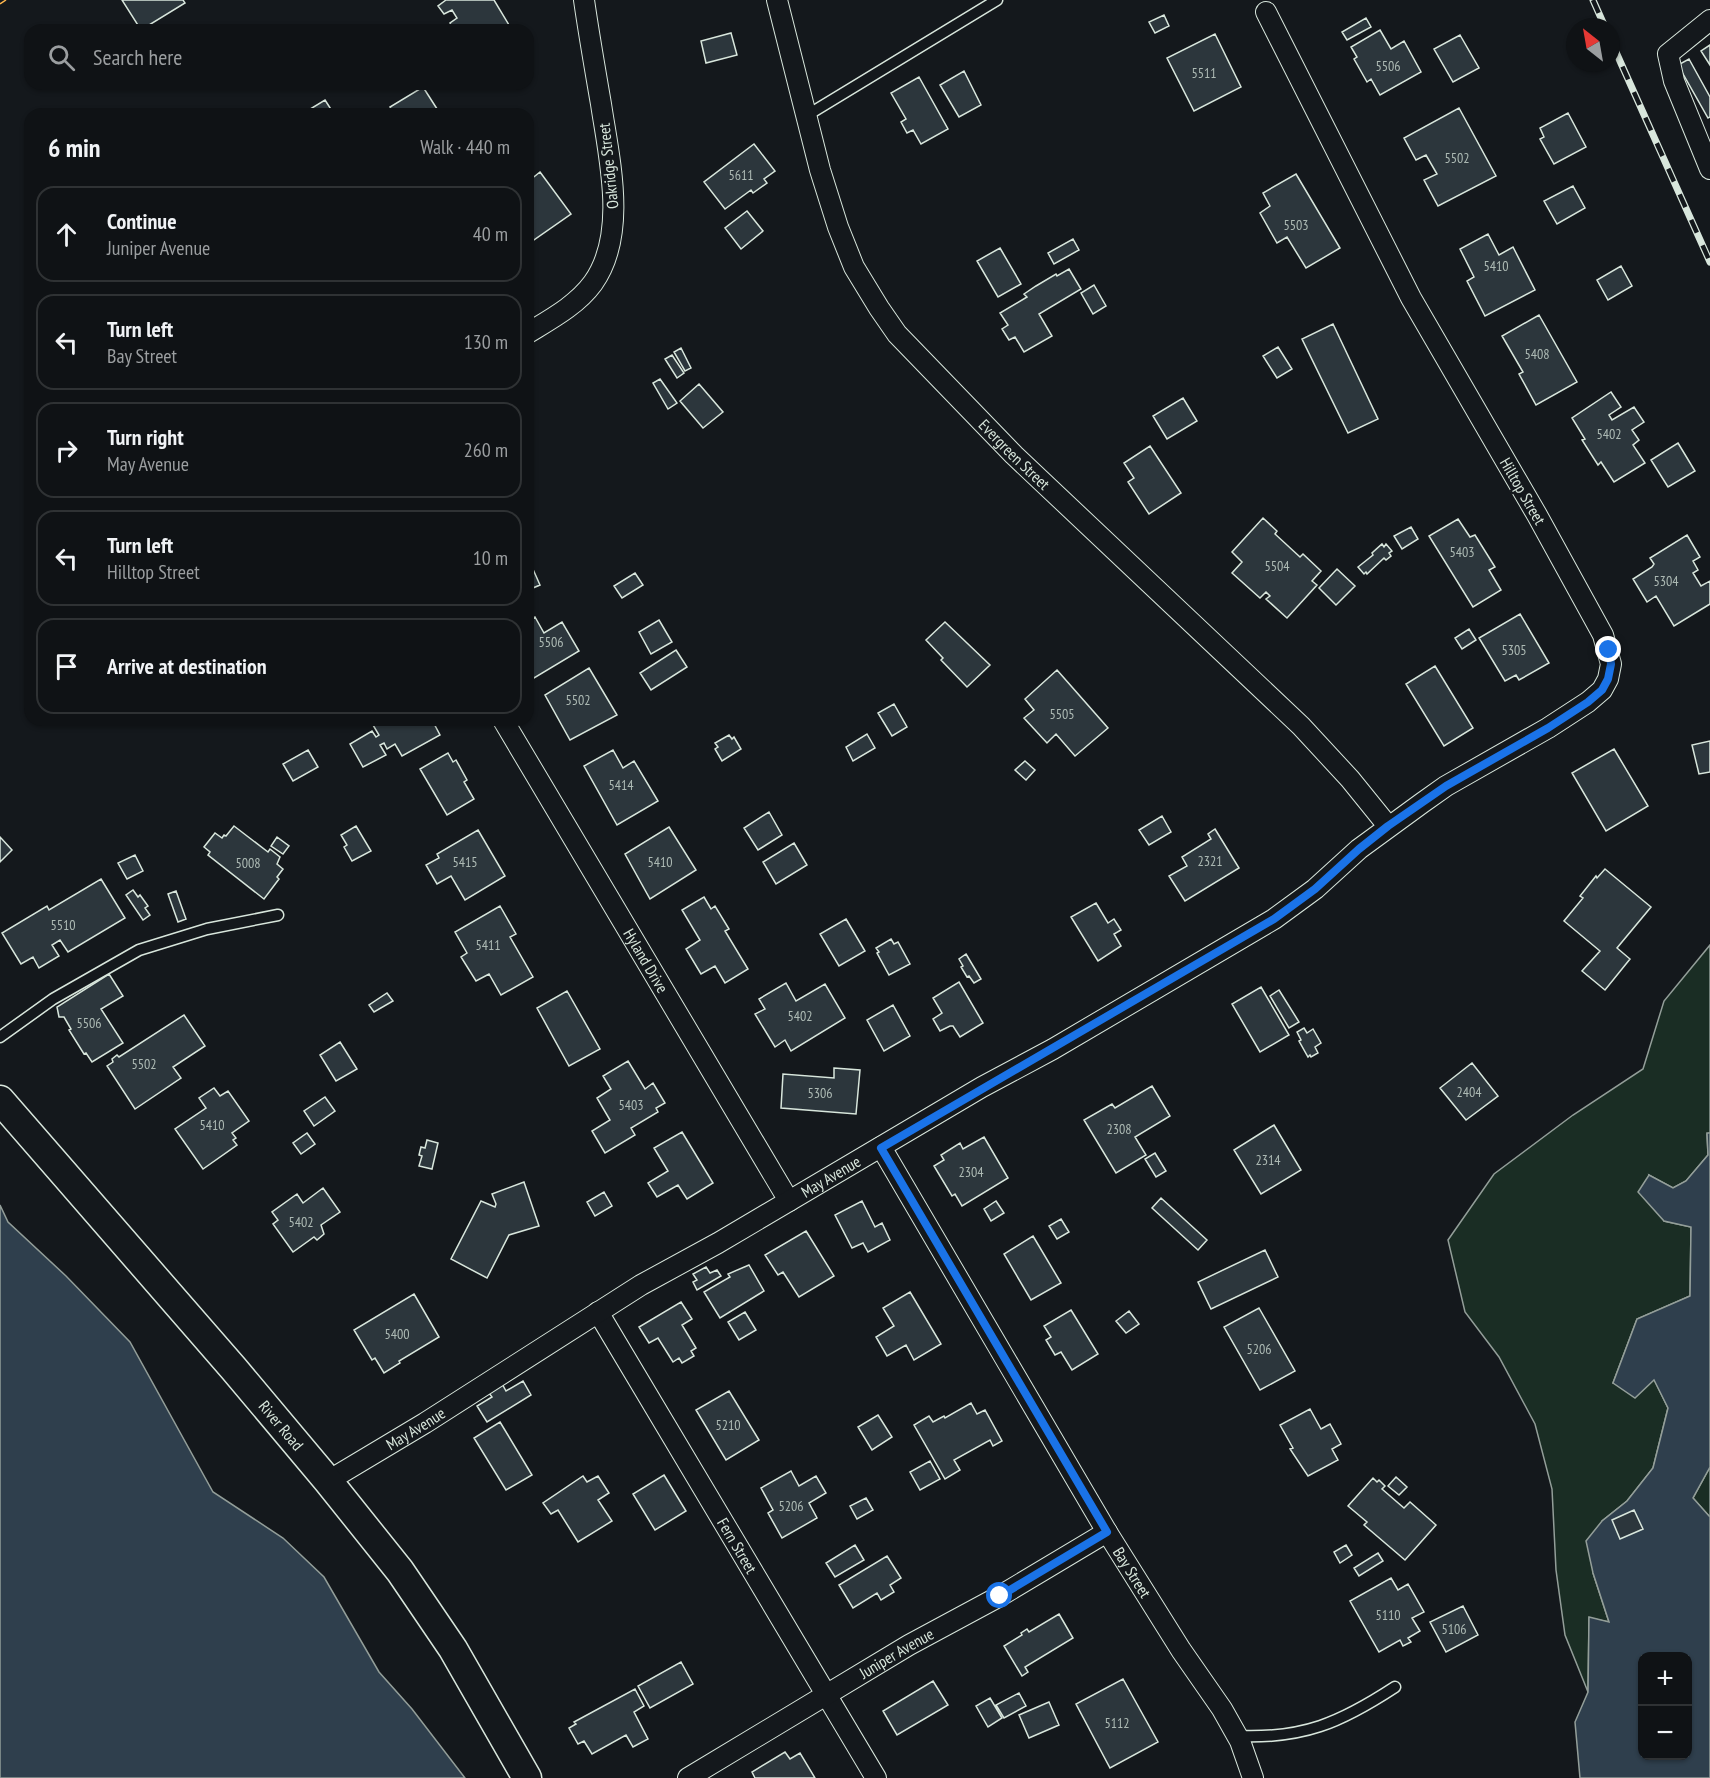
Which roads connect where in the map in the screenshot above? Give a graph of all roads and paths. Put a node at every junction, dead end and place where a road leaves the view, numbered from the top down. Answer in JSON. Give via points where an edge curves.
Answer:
{"nodes":[{"id":1,"x":584,"y":0,"type":"edge"},
{"id":2,"x":777,"y":0,"type":"edge"},
{"id":3,"x":997,"y":0,"type":"edge"},
{"id":4,"x":1266,"y":12,"type":"dead end"},
{"id":5,"x":1710,"y":20,"type":"edge"},
{"id":6,"x":806,"y":116,"type":"junction"},
{"id":7,"x":1710,"y":169,"type":"edge"},
{"id":8,"x":534,"y":329,"type":"edge"},
{"id":9,"x":1602,"y":690,"type":"joint"},
{"id":10,"x":507,"y":726,"type":"edge"},
{"id":11,"x":1388,"y":826,"type":"junction"},
{"id":12,"x":278,"y":915,"type":"dead end"},
{"id":13,"x":0,"y":1037,"type":"edge"},
{"id":14,"x":0,"y":1100,"type":"edge"},
{"id":15,"x":881,"y":1148,"type":"junction"},
{"id":16,"x":789,"y":1201,"type":"junction"},
{"id":17,"x":598,"y":1312,"type":"junction"},
{"id":18,"x":328,"y":1481,"type":"junction"},
{"id":19,"x":1107,"y":1532,"type":"junction"},
{"id":20,"x":1395,"y":1688,"type":"dead end"},
{"id":21,"x":826,"y":1695,"type":"junction"},
{"id":22,"x":1237,"y":1736,"type":"junction"},
{"id":23,"x":527,"y":1778,"type":"edge"},
{"id":24,"x":688,"y":1778,"type":"edge"},
{"id":25,"x":876,"y":1778,"type":"edge"},
{"id":26,"x":1253,"y":1778,"type":"edge"}],
"edges":[{"from":1,"to":8,"type":"street","name":"Oakridge Street","via":[[612,174],[614,213],[610,241],[601,268],[587,289]]},
{"from":2,"to":6,"type":"street","name":"Evergreen Street"},
{"from":3,"to":6,"type":"lane"},
{"from":4,"to":9,"type":"street","name":"Hilltop Street","via":[[1411,298],[1604,635],[1611,664]]},
{"from":5,"to":7,"type":"street","via":[[1668,54],[1674,81]]},
{"from":6,"to":11,"type":"street","name":"Evergreen Street","via":[[838,227],[854,267],[897,334],[1014,455],[1301,726]]},
{"from":9,"to":11,"type":"street","name":"May Avenue","via":[[1548,728],[1446,786]]},
{"from":10,"to":16,"type":"street","name":"Hyland Drive"},
{"from":11,"to":15,"type":"street","name":"May Avenue","via":[[1274,919]]},
{"from":12,"to":13,"type":"lane","via":[[207,929],[139,950],[53,999]]},
{"from":14,"to":18,"type":"street","name":"River Road"},
{"from":15,"to":16,"type":"street","name":"May Avenue"},
{"from":15,"to":19,"type":"street","name":"Bay Street"},
{"from":16,"to":17,"type":"street","name":"May Avenue"},
{"from":17,"to":18,"type":"street","name":"May Avenue"},
{"from":17,"to":21,"type":"street","name":"Fern Street"},
{"from":18,"to":23,"type":"street","name":"River Road","via":[[400,1571],[453,1649]]},
{"from":19,"to":21,"type":"street","name":"Juniper Avenue"},
{"from":19,"to":22,"type":"street","name":"Bay Street"},
{"from":20,"to":22,"type":"lane","via":[[1357,1712],[1307,1731]]},
{"from":21,"to":24,"type":"street","name":"Juniper Avenue"},
{"from":21,"to":25,"type":"street","name":"Fern Street"},
{"from":22,"to":26,"type":"street","name":"Bay Street"}]}
